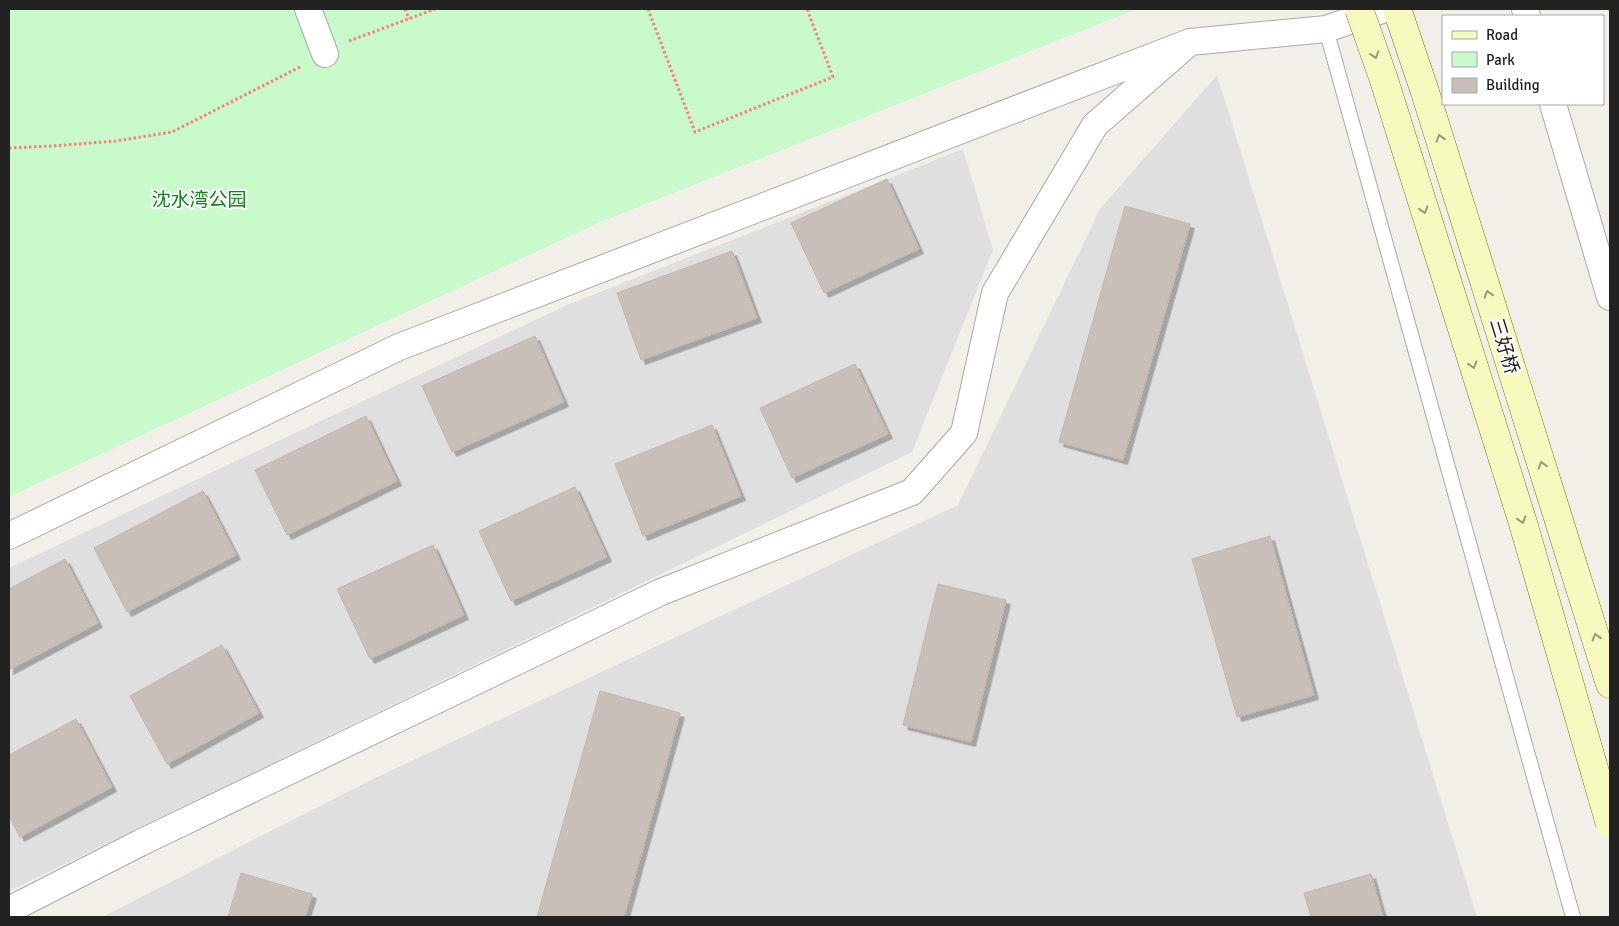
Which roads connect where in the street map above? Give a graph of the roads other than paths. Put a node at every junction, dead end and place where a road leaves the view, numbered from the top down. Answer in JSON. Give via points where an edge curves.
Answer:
{"nodes":[{"id":1,"x":308,"y":9,"type":"edge"},
{"id":2,"x":1359,"y":9,"type":"edge"},
{"id":3,"x":1385,"y":9,"type":"edge"},
{"id":4,"x":1397,"y":9,"type":"edge"},
{"id":5,"x":1326,"y":29,"type":"junction"},
{"id":6,"x":1190,"y":42,"type":"junction"},
{"id":7,"x":325,"y":54,"type":"road end"},
{"id":8,"x":1553,"y":105,"type":"edge"},
{"id":9,"x":1610,"y":297,"type":"edge"},
{"id":10,"x":9,"y":536,"type":"edge"},
{"id":11,"x":1610,"y":684,"type":"edge"},
{"id":12,"x":1610,"y":824,"type":"edge"},
{"id":13,"x":9,"y":910,"type":"edge"},
{"id":14,"x":1573,"y":917,"type":"edge"}],
"edges":[{"from":1,"to":7,"type":"street"},
{"from":2,"to":12,"type":"main road","one_way":true,"bridge":true,"via":[[1520,514]]},
{"from":3,"to":5,"type":"street"},
{"from":11,"to":4,"type":"main road","name":"三好桥","one_way":true},
{"from":5,"to":6,"type":"street"},
{"from":5,"to":14,"type":"lane"},
{"from":6,"to":10,"type":"street","via":[[399,347]]},
{"from":6,"to":13,"type":"street","via":[[1095,125],[995,293],[964,433],[912,492],[661,592],[140,843]]},
{"from":8,"to":9,"type":"street"}]}
